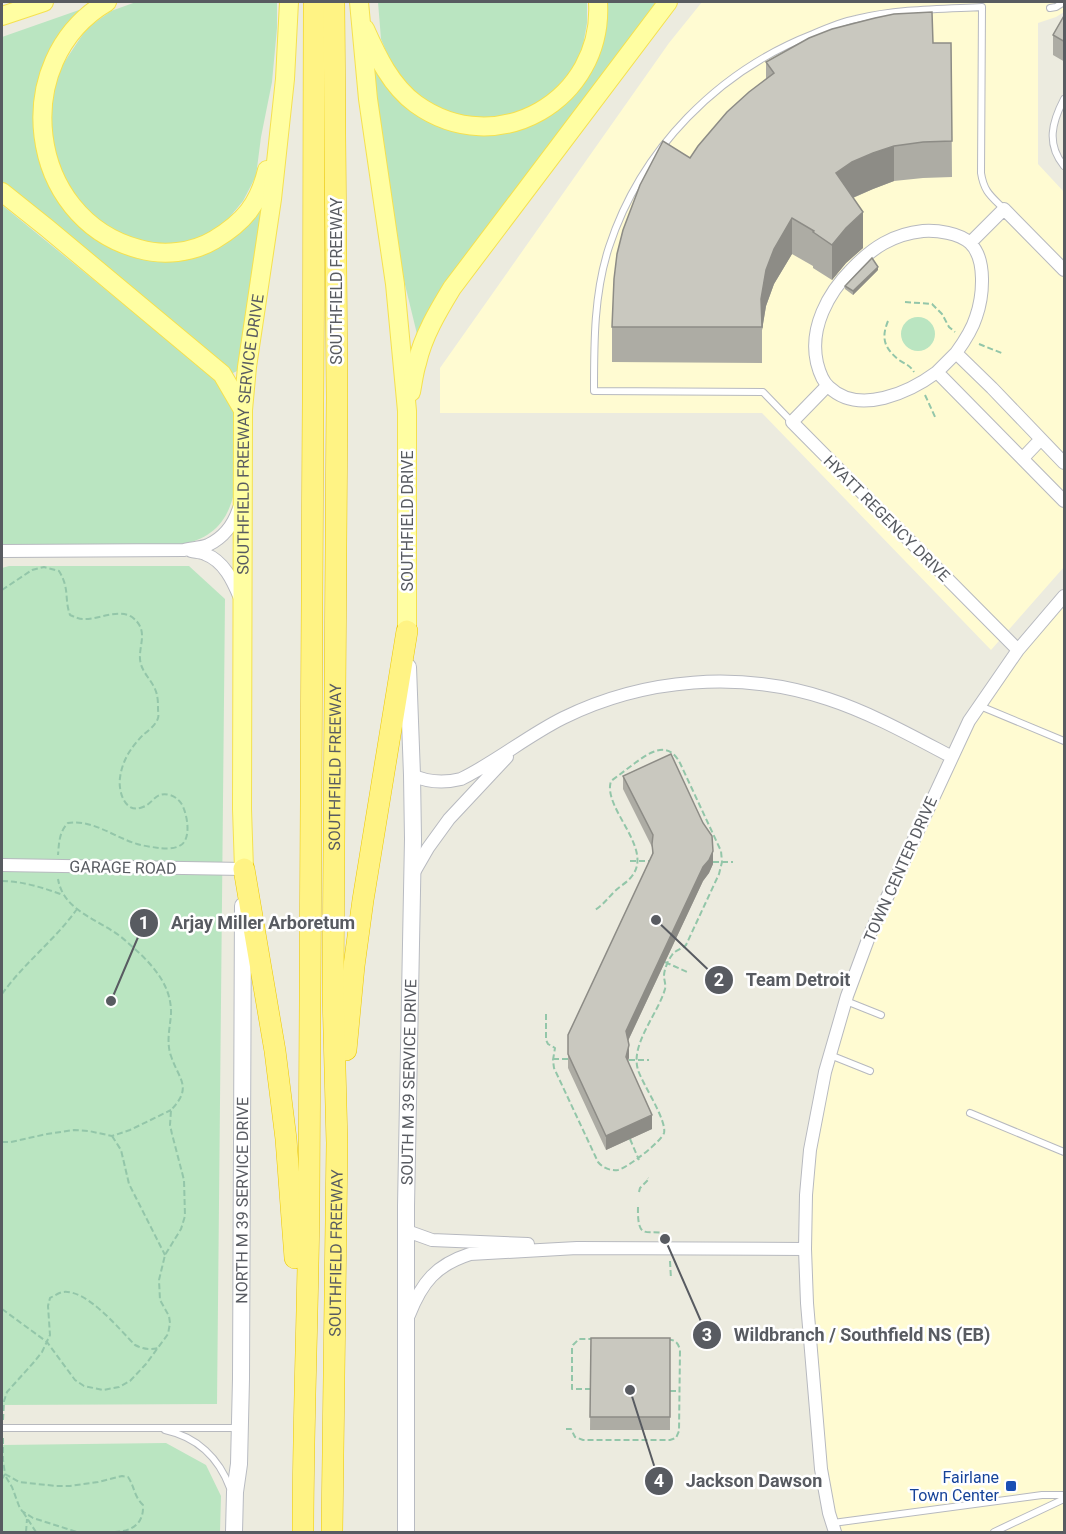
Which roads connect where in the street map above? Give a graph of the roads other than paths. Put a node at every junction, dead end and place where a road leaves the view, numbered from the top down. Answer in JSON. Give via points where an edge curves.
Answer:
{"nodes":[{"id":1,"x":44,"y":2,"type":"edge"},
{"id":2,"x":107,"y":2,"type":"edge"},
{"id":3,"x":289,"y":2,"type":"edge"},
{"id":4,"x":314,"y":2,"type":"edge"},
{"id":5,"x":334,"y":2,"type":"edge"},
{"id":6,"x":598,"y":2,"type":"edge"},
{"id":7,"x":669,"y":2,"type":"edge"},
{"id":8,"x":1065,"y":2,"type":"edge"},
{"id":9,"x":1050,"y":8,"type":"dead end"},
{"id":10,"x":359,"y":9,"type":"edge"},
{"id":11,"x":2,"y":16,"type":"edge"},
{"id":12,"x":1065,"y":99,"type":"edge"},
{"id":13,"x":280,"y":118,"type":"junction"},
{"id":14,"x":1065,"y":166,"type":"edge"},
{"id":15,"x":2,"y":192,"type":"edge"},
{"id":16,"x":1004,"y":209,"type":"junction"},
{"id":17,"x":970,"y":243,"type":"junction"},
{"id":18,"x":1065,"y":270,"type":"edge"},
{"id":19,"x":956,"y":353,"type":"junction"},
{"id":20,"x":937,"y":372,"type":"junction"},
{"id":21,"x":827,"y":386,"type":"junction"},
{"id":22,"x":243,"y":410,"type":"junction"},
{"id":23,"x":407,"y":411,"type":"junction"},
{"id":24,"x":792,"y":422,"type":"junction"},
{"id":25,"x":1041,"y":440,"type":"junction"},
{"id":26,"x":1023,"y":458,"type":"junction"},
{"id":27,"x":1065,"y":463,"type":"edge"},
{"id":28,"x":243,"y":495,"type":"junction"},
{"id":29,"x":1065,"y":501,"type":"edge"},
{"id":30,"x":184,"y":550,"type":"junction"},
{"id":31,"x":2,"y":551,"type":"edge"},
{"id":32,"x":1065,"y":596,"type":"edge"},
{"id":33,"x":243,"y":605,"type":"junction"},
{"id":34,"x":406,"y":632,"type":"junction"},
{"id":35,"x":1017,"y":650,"type":"junction"},
{"id":36,"x":979,"y":705,"type":"junction"},
{"id":37,"x":1065,"y":741,"type":"edge"},
{"id":38,"x":516,"y":747,"type":"junction"},
{"id":39,"x":952,"y":757,"type":"junction"},
{"id":40,"x":412,"y":775,"type":"junction"},
{"id":41,"x":2,"y":865,"type":"edge"},
{"id":42,"x":244,"y":869,"type":"junction"},
{"id":43,"x":412,"y":874,"type":"junction"},
{"id":44,"x":846,"y":1001,"type":"junction"},
{"id":45,"x":881,"y":1015,"type":"dead end"},
{"id":46,"x":830,"y":1055,"type":"junction"},
{"id":47,"x":870,"y":1071,"type":"dead end"},
{"id":48,"x":970,"y":1113,"type":"dead end"},
{"id":49,"x":337,"y":1143,"type":"junction"},
{"id":50,"x":1065,"y":1152,"type":"edge"},
{"id":51,"x":407,"y":1231,"type":"junction"},
{"id":52,"x":577,"y":1248,"type":"junction"},
{"id":53,"x":805,"y":1249,"type":"junction"},
{"id":54,"x":406,"y":1321,"type":"junction"},
{"id":55,"x":304,"y":1399,"type":"junction"},
{"id":56,"x":144,"y":1427,"type":"junction"},
{"id":57,"x":2,"y":1428,"type":"edge"},
{"id":58,"x":239,"y":1428,"type":"junction"},
{"id":59,"x":1065,"y":1497,"type":"edge"},
{"id":60,"x":235,"y":1502,"type":"junction"},
{"id":61,"x":834,"y":1528,"type":"edge"},
{"id":62,"x":234,"y":1533,"type":"edge"},
{"id":63,"x":303,"y":1533,"type":"edge"},
{"id":64,"x":333,"y":1533,"type":"edge"},
{"id":65,"x":406,"y":1533,"type":"edge"},
{"id":66,"x":994,"y":1533,"type":"edge"}],
"edges":[{"from":1,"to":11,"type":"main road"},
{"from":2,"to":13,"type":"main road","via":[[76,28],[58,53],[45,87],[41,119],[53,175],[75,209],[104,233],[129,246],[160,253],[191,250],[227,232],[242,220],[259,196]]},
{"from":3,"to":13,"type":"main road","name":"SOUTHFIELD FREEWAY SERVICE DRIVE"},
{"from":4,"to":55,"type":"highway","name":"SOUTHFIELD FREEWAY","via":[[309,1206]]},
{"from":5,"to":49,"type":"highway","name":"SOUTHFIELD FREEWAY","via":[[337,397],[333,994]]},
{"from":6,"to":10,"type":"main road","via":[[590,57],[569,89],[536,114],[516,122],[482,126],[449,121],[409,98],[394,83],[377,55]]},
{"from":7,"to":23,"type":"main road","via":[[452,288],[420,351]]},
{"from":8,"to":9,"type":"lane"},
{"from":10,"to":23,"type":"main road","via":[[395,284]]},
{"from":12,"to":14,"type":"lane","via":[[1054,121],[1053,139],[1058,158]]},
{"from":13,"to":22,"type":"main road","name":"SOUTHFIELD FREEWAY SERVICE DRIVE"},
{"from":15,"to":22,"type":"main road","via":[[222,374]]},
{"from":16,"to":17,"type":"street"},
{"from":16,"to":18,"type":"street"},
{"from":16,"to":24,"type":"lane","via":[[982,184],[982,7],[890,13],[828,28],[761,58],[689,114],[634,188],[609,248],[598,297],[594,391],[763,392]]},
{"from":17,"to":19,"type":"street","via":[[981,268],[982,286],[975,320]]},
{"from":17,"to":21,"type":"street","via":[[952,234],[920,231],[891,239],[867,254],[837,284],[818,323],[816,355]]},
{"from":19,"to":20,"type":"street"},
{"from":19,"to":25,"type":"street"},
{"from":20,"to":21,"type":"street","via":[[900,393],[868,400],[851,399]]},
{"from":20,"to":26,"type":"street"},
{"from":21,"to":24,"type":"street"},
{"from":22,"to":28,"type":"main road","name":"SOUTHFIELD FREEWAY SERVICE DRIVE"},
{"from":23,"to":34,"type":"main road","name":"SOUTHFIELD DRIVE"},
{"from":24,"to":35,"type":"street","name":"HYATT REGENCY DRIVE"},
{"from":25,"to":26,"type":"street"},
{"from":25,"to":27,"type":"street"},
{"from":26,"to":29,"type":"street"},
{"from":28,"to":30,"type":"street","via":[[236,518],[220,537],[207,546]]},
{"from":28,"to":33,"type":"main road","name":"SOUTHFIELD FREEWAY SERVICE DRIVE"},
{"from":30,"to":31,"type":"street"},
{"from":30,"to":33,"type":"street","via":[[206,554],[217,561],[232,579]]},
{"from":32,"to":35,"type":"street","name":"TOWN CENTER DRIVE"},
{"from":33,"to":42,"type":"main road","name":"SOUTHFIELD FREEWAY SERVICE DRIVE"},
{"from":34,"to":40,"type":"main road","name":"SOUTH M 39 SERVICE DRIVE"},
{"from":34,"to":49,"type":"highway","via":[[357,940]]},
{"from":35,"to":36,"type":"street","name":"TOWN CENTER DRIVE"},
{"from":36,"to":37,"type":"lane"},
{"from":36,"to":39,"type":"street","name":"TOWN CENTER DRIVE"},
{"from":38,"to":39,"type":"street","via":[[561,719],[615,697],[670,685],[729,681],[780,686],[830,699]]},
{"from":38,"to":40,"type":"street","via":[[461,779],[426,780]]},
{"from":38,"to":43,"type":"street","via":[[449,819]]},
{"from":39,"to":44,"type":"street","name":"TOWN CENTER DRIVE","via":[[870,934]]},
{"from":40,"to":43,"type":"main road","name":"SOUTH M 39 SERVICE DRIVE"},
{"from":41,"to":42,"type":"street","name":"GARAGE ROAD"},
{"from":42,"to":55,"type":"highway","via":[[286,1139]]},
{"from":42,"to":58,"type":"main road","name":"NORTH M 39 SERVICE DRIVE"},
{"from":43,"to":51,"type":"main road","name":"SOUTH M 39 SERVICE DRIVE"},
{"from":44,"to":45,"type":"lane"},
{"from":44,"to":46,"type":"street","name":"TOWN CENTER DRIVE"},
{"from":46,"to":47,"type":"lane"},
{"from":46,"to":53,"type":"street","name":"TOWN CENTER DRIVE","via":[[810,1150]]},
{"from":48,"to":50,"type":"lane"},
{"from":49,"to":64,"type":"highway","name":"SOUTHFIELD FREEWAY"},
{"from":51,"to":52,"type":"street","via":[[432,1240]]},
{"from":51,"to":54,"type":"main road","name":"SOUTH M 39 SERVICE DRIVE"},
{"from":52,"to":53,"type":"street"},
{"from":52,"to":54,"type":"street","via":[[470,1254],[454,1259],[433,1274],[416,1297]]},
{"from":53,"to":61,"type":"street","name":"TOWN CENTER DRIVE","via":[[821,1469]]},
{"from":54,"to":65,"type":"main road","name":"SOUTH M 39 SERVICE DRIVE"},
{"from":55,"to":63,"type":"highway","name":"SOUTHFIELD FREEWAY"},
{"from":56,"to":57,"type":"lane"},
{"from":56,"to":58,"type":"lane"},
{"from":56,"to":60,"type":"lane","via":[[182,1434],[200,1445],[216,1461]]},
{"from":58,"to":60,"type":"main road","name":"NORTH M 39 SERVICE DRIVE"},
{"from":59,"to":61,"type":"lane","via":[[1042,1495]]},
{"from":59,"to":66,"type":"lane"},
{"from":60,"to":62,"type":"main road","name":"NORTH M 39 SERVICE DRIVE"}]}
